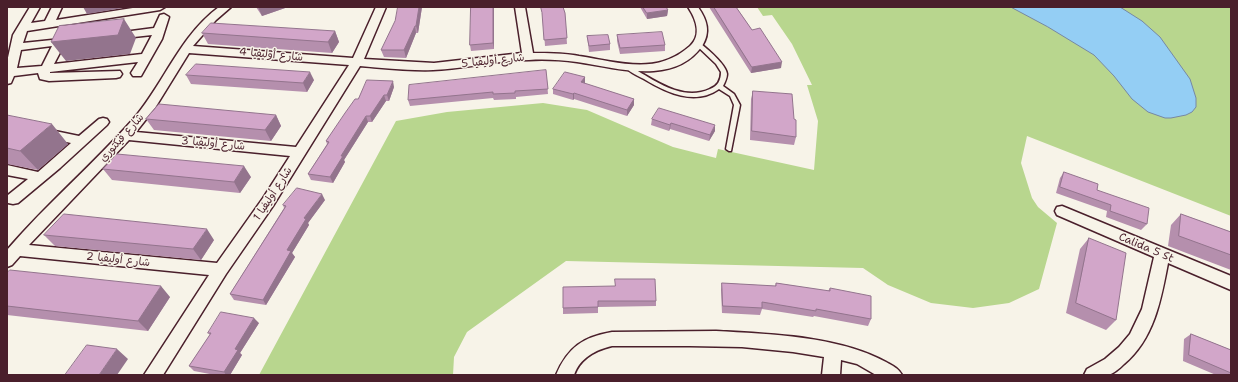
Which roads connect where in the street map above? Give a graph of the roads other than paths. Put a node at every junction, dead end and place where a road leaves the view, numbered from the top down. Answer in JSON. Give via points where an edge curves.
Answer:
{"nodes":[{"id":1,"x":35,"y":7,"type":"edge"},
{"id":2,"x":57,"y":7,"type":"edge"},
{"id":3,"x":226,"y":7,"type":"edge"},
{"id":4,"x":381,"y":7,"type":"edge"},
{"id":5,"x":520,"y":7,"type":"edge"},
{"id":6,"x":694,"y":7,"type":"edge"},
{"id":7,"x":162,"y":12,"type":"edge"},
{"id":8,"x":49,"y":24,"type":"junction"},
{"id":9,"x":23,"y":28,"type":"junction"},
{"id":10,"x":159,"y":31,"type":"junction"},
{"id":11,"x":106,"y":37,"type":"edge"},
{"id":12,"x":83,"y":39,"type":"edge"},
{"id":13,"x":60,"y":42,"type":"junction"},
{"id":14,"x":13,"y":44,"type":"edge"},
{"id":15,"x":698,"y":44,"type":"junction"},
{"id":16,"x":186,"y":49,"type":"junction"},
{"id":17,"x":528,"y":56,"type":"junction"},
{"id":18,"x":147,"y":57,"type":"junction"},
{"id":19,"x":357,"y":62,"type":"junction"},
{"id":20,"x":629,"y":68,"type":"junction"},
{"id":21,"x":45,"y":69,"type":"junction"},
{"id":22,"x":137,"y":73,"type":"dead end"},
{"id":23,"x":116,"y":74,"type":"dead end"},
{"id":24,"x":9,"y":77,"type":"edge"},
{"id":25,"x":719,"y":86,"type":"junction"},
{"id":26,"x":103,"y":122,"type":"dead end"},
{"id":27,"x":7,"y":126,"type":"edge"},
{"id":28,"x":125,"y":135,"type":"junction"},
{"id":29,"x":82,"y":141,"type":"junction"},
{"id":30,"x":729,"y":149,"type":"dead end"},
{"id":31,"x":300,"y":152,"type":"junction"},
{"id":32,"x":7,"y":170,"type":"edge"},
{"id":33,"x":40,"y":177,"type":"junction"},
{"id":34,"x":13,"y":199,"type":"dead end"},
{"id":35,"x":1062,"y":211,"type":"dead end"},
{"id":36,"x":1162,"y":255,"type":"junction"},
{"id":37,"x":11,"y":256,"type":"edge"},
{"id":38,"x":221,"y":270,"type":"junction"},
{"id":39,"x":1231,"y":283,"type":"edge"},
{"id":40,"x":833,"y":351,"type":"junction"},
{"id":41,"x":153,"y":375,"type":"edge"},
{"id":42,"x":565,"y":375,"type":"edge"},
{"id":43,"x":831,"y":375,"type":"edge"},
{"id":44,"x":893,"y":375,"type":"edge"},
{"id":45,"x":1093,"y":375,"type":"edge"}],
"edges":[{"from":1,"to":9,"type":"street"},
{"from":2,"to":8,"type":"street"},
{"from":3,"to":16,"type":"street","name":"شارع فيكتوري","via":[[200,28]]},
{"from":4,"to":19,"type":"street","name":"شارع أوليفيا 1"},
{"from":5,"to":17,"type":"street"},
{"from":6,"to":15,"type":"street","via":[[702,24]]},
{"from":7,"to":8,"type":"street"},
{"from":7,"to":10,"type":"street"},
{"from":8,"to":9,"type":"street"},
{"from":9,"to":14,"type":"street"},
{"from":10,"to":11,"type":"street"},
{"from":10,"to":18,"type":"street"},
{"from":12,"to":13,"type":"street"},
{"from":13,"to":14,"type":"street"},
{"from":13,"to":21,"type":"street"},
{"from":14,"to":24,"type":"street"},
{"from":15,"to":20,"type":"street","name":"شارع أوليفيا 5","via":[[691,52],[671,63]]},
{"from":15,"to":25,"type":"lane","via":[[722,68],[724,77]]},
{"from":16,"to":19,"type":"street","name":"شارع أوليفيا 4"},
{"from":16,"to":28,"type":"street","name":"شارع فيكتوري","via":[[152,103]]},
{"from":17,"to":19,"type":"street","name":"شارع أوليفيا 5","via":[[431,67]]},
{"from":17,"to":20,"type":"street","name":"شارع أوليفيا 5","via":[[572,58]]},
{"from":18,"to":21,"type":"street"},
{"from":18,"to":22,"type":"street"},
{"from":19,"to":31,"type":"street","name":"شارع أوليفيا 1"},
{"from":20,"to":25,"type":"lane","name":"شارع أوليفيا 5","via":[[681,94],[702,94]]},
{"from":21,"to":23,"type":"street","via":[[43,74],[46,77]]},
{"from":21,"to":24,"type":"street"},
{"from":25,"to":30,"type":"lane","via":[[732,95],[737,105]]},
{"from":26,"to":29,"type":"street"},
{"from":27,"to":29,"type":"street"},
{"from":28,"to":31,"type":"street","name":"شارع أوليفيا 3"},
{"from":28,"to":37,"type":"street","name":"شارع فيكتوري","via":[[86,178],[48,213]]},
{"from":29,"to":33,"type":"street"},
{"from":31,"to":38,"type":"street","name":"شارع أوليفيا 1"},
{"from":32,"to":33,"type":"street"},
{"from":33,"to":34,"type":"street"},
{"from":35,"to":36,"type":"street","name":"Calida 5 St"},
{"from":36,"to":39,"type":"street","name":"Calida 5 St"},
{"from":36,"to":45,"type":"street","via":[[1152,304],[1139,335],[1115,362]]},
{"from":37,"to":38,"type":"street","name":"شارع أوليفيا 2"},
{"from":38,"to":41,"type":"street","name":"شارع أوليفيا 1"},
{"from":40,"to":42,"type":"street","via":[[767,342],[692,338],[612,339],[590,345],[581,351],[573,359]]},
{"from":40,"to":43,"type":"street"},
{"from":40,"to":44,"type":"street","via":[[862,358]]}]}
